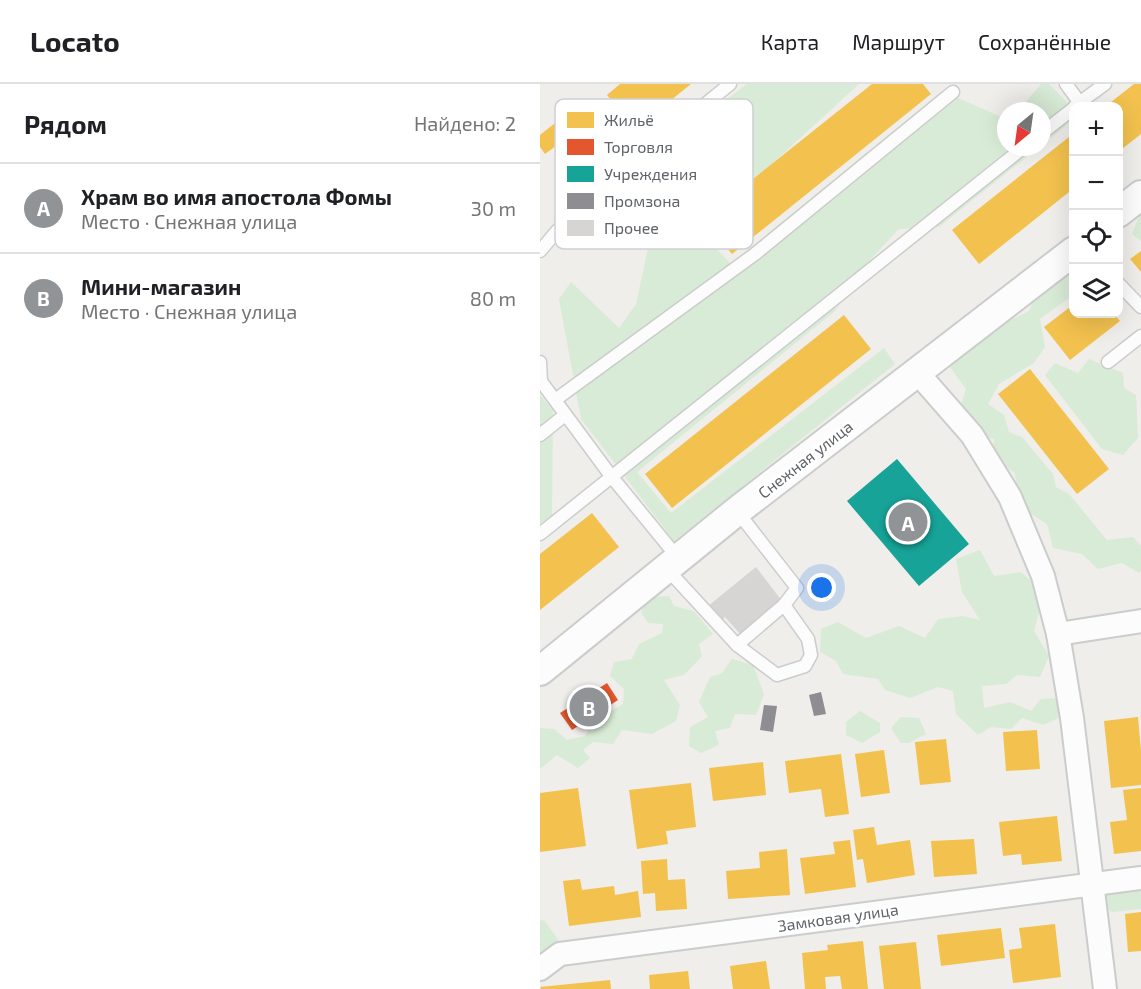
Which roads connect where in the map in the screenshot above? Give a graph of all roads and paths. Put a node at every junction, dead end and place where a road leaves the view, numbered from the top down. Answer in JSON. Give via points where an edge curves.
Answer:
{"nodes":[{"id":1,"x":729,"y":84,"type":"edge"},
{"id":2,"x":1066,"y":84,"type":"edge"},
{"id":3,"x":1105,"y":84,"type":"edge"},
{"id":4,"x":953,"y":92,"type":"dead end"},
{"id":5,"x":711,"y":99,"type":"edge"},
{"id":6,"x":1074,"y":102,"type":"edge"},
{"id":7,"x":1081,"y":102,"type":"edge"},
{"id":8,"x":1069,"y":112,"type":"edge"},
{"id":9,"x":1051,"y":126,"type":"edge"},
{"id":10,"x":1013,"y":156,"type":"edge"},
{"id":11,"x":1141,"y":195,"type":"edge"},
{"id":12,"x":1123,"y":210,"type":"edge"},
{"id":13,"x":555,"y":233,"type":"edge"},
{"id":14,"x":540,"y":251,"type":"edge"},
{"id":15,"x":1069,"y":255,"type":"edge"},
{"id":16,"x":1123,"y":287,"type":"edge"},
{"id":17,"x":1141,"y":307,"type":"edge"},
{"id":18,"x":1141,"y":336,"type":"edge"},
{"id":19,"x":540,"y":362,"type":"edge"},
{"id":20,"x":1108,"y":362,"type":"dead end"},
{"id":21,"x":916,"y":371,"type":"junction"},
{"id":22,"x":541,"y":381,"type":"edge"},
{"id":23,"x":555,"y":400,"type":"junction"},
{"id":24,"x":565,"y":415,"type":"junction"},
{"id":25,"x":540,"y":435,"type":"edge"},
{"id":26,"x":611,"y":476,"type":"junction"},
{"id":27,"x":737,"y":511,"type":"junction"},
{"id":28,"x":540,"y":534,"type":"edge"},
{"id":29,"x":672,"y":563,"type":"junction"},
{"id":30,"x":784,"y":605,"type":"junction"},
{"id":31,"x":1141,"y":621,"type":"edge"},
{"id":32,"x":1058,"y":634,"type":"junction"},
{"id":33,"x":737,"y":645,"type":"junction"},
{"id":34,"x":540,"y":671,"type":"edge"},
{"id":35,"x":1141,"y":878,"type":"edge"},
{"id":36,"x":1093,"y":883,"type":"junction"},
{"id":37,"x":540,"y":969,"type":"edge"},
{"id":38,"x":1105,"y":989,"type":"edge"}],
"edges":[{"from":1,"to":5,"type":"lane"},
{"from":2,"to":6,"type":"lane"},
{"from":3,"to":7,"type":"lane"},
{"from":4,"to":23,"type":"lane","via":[[755,254]]},
{"from":8,"to":9,"type":"lane"},
{"from":10,"to":26,"type":"lane"},
{"from":11,"to":12,"type":"street"},
{"from":13,"to":14,"type":"lane"},
{"from":15,"to":21,"type":"street","name":"Снежная улица"},
{"from":16,"to":17,"type":"lane"},
{"from":18,"to":20,"type":"lane"},
{"from":19,"to":22,"type":"lane"},
{"from":21,"to":27,"type":"street","name":"Снежная улица"},
{"from":21,"to":32,"type":"street","via":[[972,435],[1010,497],[1042,576]]},
{"from":22,"to":23,"type":"lane"},
{"from":23,"to":24,"type":"lane"},
{"from":24,"to":25,"type":"lane"},
{"from":24,"to":26,"type":"lane"},
{"from":26,"to":28,"type":"lane"},
{"from":26,"to":29,"type":"lane"},
{"from":27,"to":29,"type":"street","name":"Снежная улица"},
{"from":27,"to":30,"type":"lane","via":[[797,588]]},
{"from":29,"to":33,"type":"lane"},
{"from":29,"to":34,"type":"street","name":"Снежная улица"},
{"from":30,"to":33,"type":"lane"},
{"from":30,"to":33,"type":"lane","via":[[808,639],[811,655],[806,666],[777,675]]},
{"from":31,"to":32,"type":"street"},
{"from":32,"to":36,"type":"street"},
{"from":35,"to":36,"type":"street","name":"Замковая улица"},
{"from":36,"to":37,"type":"street","name":"Замковая улица","via":[[560,954]]},
{"from":36,"to":38,"type":"street"}]}
